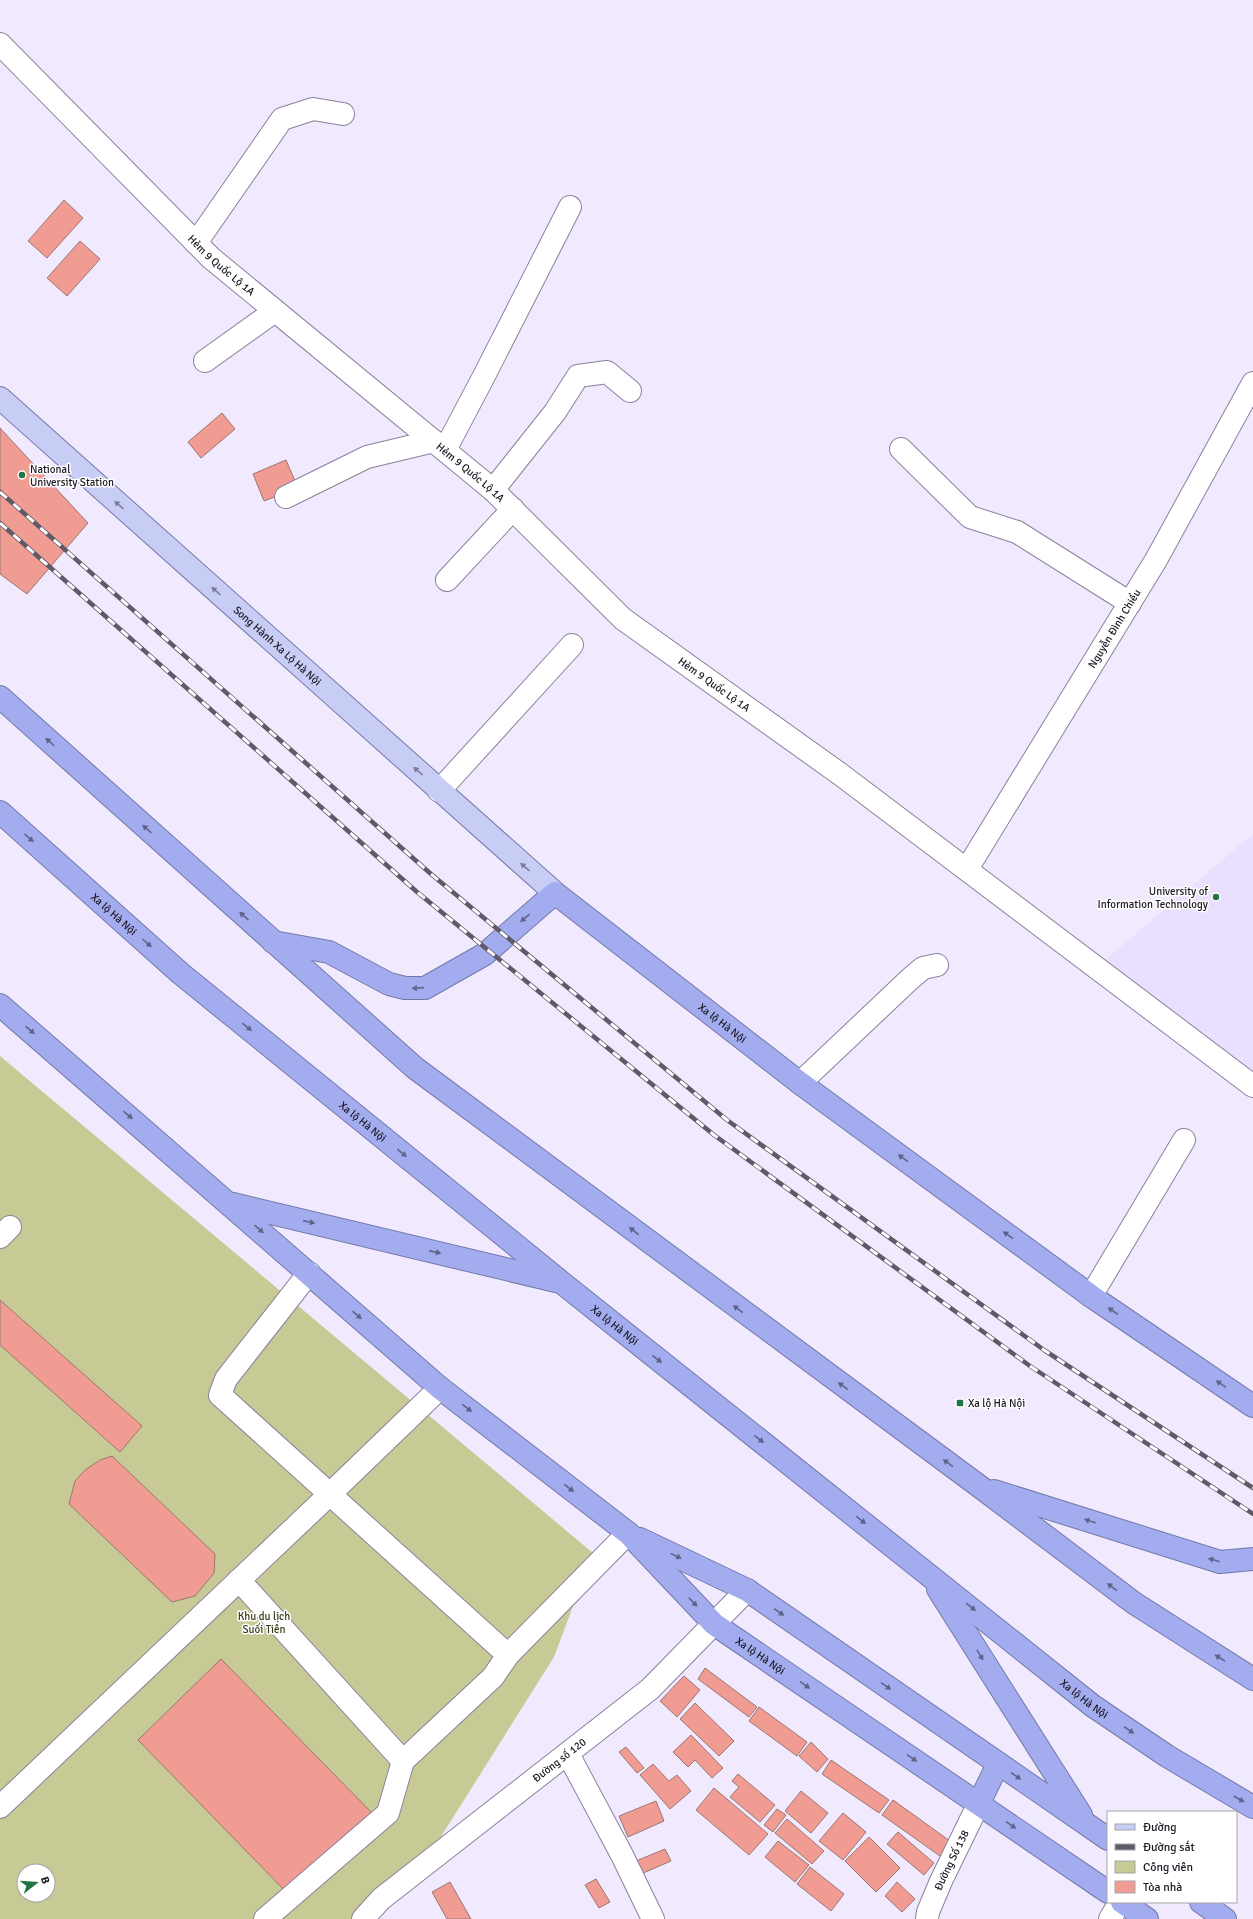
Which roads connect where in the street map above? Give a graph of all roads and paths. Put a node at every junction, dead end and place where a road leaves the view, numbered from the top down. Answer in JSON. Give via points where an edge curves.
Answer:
{"nodes":[{"id":1,"x":0,"y":44,"type":"edge"},
{"id":2,"x":343,"y":114,"type":"dead end"},
{"id":3,"x":570,"y":207,"type":"dead end"},
{"id":4,"x":196,"y":243,"type":"junction"},
{"id":5,"x":275,"y":311,"type":"junction"},
{"id":6,"x":205,"y":361,"type":"dead end"},
{"id":7,"x":1253,"y":383,"type":"edge"},
{"id":8,"x":630,"y":391,"type":"dead end"},
{"id":9,"x":0,"y":398,"type":"edge"},
{"id":10,"x":439,"y":446,"type":"junction"},
{"id":11,"x":901,"y":450,"type":"dead end"},
{"id":12,"x":494,"y":490,"type":"junction"},
{"id":13,"x":286,"y":497,"type":"dead end"},
{"id":14,"x":513,"y":509,"type":"junction"},
{"id":15,"x":448,"y":580,"type":"dead end"},
{"id":16,"x":1130,"y":603,"type":"junction"},
{"id":17,"x":572,"y":645,"type":"dead end"},
{"id":18,"x":0,"y":698,"type":"edge"},
{"id":19,"x":439,"y":791,"type":"junction"},
{"id":20,"x":0,"y":812,"type":"edge"},
{"id":21,"x":966,"y":870,"type":"junction"},
{"id":22,"x":555,"y":893,"type":"junction"},
{"id":23,"x":273,"y":942,"type":"junction"},
{"id":24,"x":937,"y":965,"type":"dead end"},
{"id":25,"x":0,"y":1005,"type":"edge"},
{"id":26,"x":800,"y":1083,"type":"junction"},
{"id":27,"x":1253,"y":1086,"type":"edge"},
{"id":28,"x":1184,"y":1140,"type":"dead end"},
{"id":29,"x":230,"y":1203,"type":"junction"},
{"id":30,"x":309,"y":1273,"type":"junction"},
{"id":31,"x":561,"y":1282,"type":"junction"},
{"id":32,"x":1091,"y":1296,"type":"junction"},
{"id":33,"x":440,"y":1388,"type":"junction"},
{"id":34,"x":1253,"y":1406,"type":"edge"},
{"id":35,"x":979,"y":1486,"type":"junction"},
{"id":36,"x":330,"y":1494,"type":"junction"},
{"id":37,"x":628,"y":1533,"type":"junction"},
{"id":38,"x":1253,"y":1559,"type":"edge"},
{"id":39,"x":929,"y":1574,"type":"junction"},
{"id":40,"x":239,"y":1580,"type":"junction"},
{"id":41,"x":747,"y":1590,"type":"junction"},
{"id":42,"x":714,"y":1624,"type":"junction"},
{"id":43,"x":508,"y":1655,"type":"junction"},
{"id":44,"x":1253,"y":1679,"type":"edge"},
{"id":45,"x":568,"y":1754,"type":"junction"},
{"id":46,"x":404,"y":1761,"type":"junction"},
{"id":47,"x":998,"y":1764,"type":"junction"},
{"id":48,"x":979,"y":1803,"type":"junction"},
{"id":49,"x":0,"y":1807,"type":"edge"},
{"id":50,"x":1253,"y":1807,"type":"edge"},
{"id":51,"x":1086,"y":1823,"type":"junction"},
{"id":52,"x":1107,"y":1838,"type":"edge"},
{"id":53,"x":1107,"y":1891,"type":"edge"},
{"id":54,"x":1120,"y":1903,"type":"edge"},
{"id":55,"x":1123,"y":1903,"type":"edge"},
{"id":56,"x":1201,"y":1903,"type":"edge"},
{"id":57,"x":265,"y":1919,"type":"edge"},
{"id":58,"x":363,"y":1919,"type":"edge"},
{"id":59,"x":653,"y":1919,"type":"edge"},
{"id":60,"x":927,"y":1919,"type":"edge"},
{"id":61,"x":1110,"y":1919,"type":"edge"},
{"id":62,"x":1147,"y":1919,"type":"edge"},
{"id":63,"x":1225,"y":1919,"type":"edge"}],
"edges":[{"from":1,"to":4,"type":"street","name":"Hẻm 9 Quốc Lộ 1A"},
{"from":2,"to":4,"type":"street","via":[[313,109],[282,119]]},
{"from":3,"to":10,"type":"street","via":[[484,376]]},
{"from":4,"to":5,"type":"street","name":"Hẻm 9 Quốc Lộ 1A"},
{"from":5,"to":6,"type":"street"},
{"from":5,"to":10,"type":"street","name":"Hẻm 9 Quốc Lộ 1A"},
{"from":7,"to":16,"type":"street","name":"Nguyễn Đình Chiểu"},
{"from":8,"to":12,"type":"street","via":[[607,372],[578,376],[555,412]]},
{"from":19,"to":9,"type":"main road","name":"Song Hành Xa Lộ Hà Nội","one_way":true},
{"from":10,"to":12,"type":"street","name":"Hẻm 9 Quốc Lộ 1A"},
{"from":10,"to":13,"type":"street","via":[[368,457]]},
{"from":11,"to":16,"type":"street","via":[[970,517],[1016,532]]},
{"from":12,"to":14,"type":"street","name":"Hẻm 9 Quốc Lộ 1A"},
{"from":14,"to":15,"type":"street"},
{"from":14,"to":21,"type":"street","name":"Hẻm 9 Quốc Lộ 1A","via":[[623,619],[840,774]]},
{"from":16,"to":21,"type":"street","name":"Nguyễn Đình Chiểu"},
{"from":17,"to":19,"type":"street"},
{"from":23,"to":18,"type":"highway","one_way":true},
{"from":22,"to":19,"type":"main road","name":"Song Hành Xa Lộ Hà Nội","one_way":true},
{"from":20,"to":31,"type":"highway","name":"Xa lộ Hà Nội","one_way":true,"via":[[180,973]]},
{"from":21,"to":27,"type":"street","name":"Hẻm 9 Quốc Lộ 1A"},
{"from":22,"to":23,"type":"highway","one_way":true,"via":[[485,954],[425,988],[405,988],[389,984],[329,952]]},
{"from":22,"to":26,"type":"highway","name":"Xa lộ Hà Nội"},
{"from":35,"to":23,"type":"highway","one_way":true,"via":[[415,1068]]},
{"from":24,"to":26,"type":"street","via":[[923,968],[910,979]]},
{"from":25,"to":29,"type":"highway","name":"Xa lộ Hà Nội","one_way":true},
{"from":32,"to":26,"type":"highway","name":"Xa lộ Hà Nội","one_way":true},
{"from":28,"to":32,"type":"street"},
{"from":29,"to":30,"type":"highway","name":"Xa lộ Hà Nội","one_way":true},
{"from":29,"to":31,"type":"highway","one_way":true},
{"from":30,"to":33,"type":"highway","name":"Xa lộ Hà Nội","one_way":true},
{"from":30,"to":36,"type":"street","via":[[226,1379],[220,1395]]},
{"from":31,"to":39,"type":"highway","name":"Xa lộ Hà Nội","one_way":true},
{"from":34,"to":32,"type":"highway","name":"Xa lộ Hà Nội","one_way":true},
{"from":33,"to":36,"type":"street"},
{"from":33,"to":37,"type":"highway","name":"Xa lộ Hà Nội","one_way":true},
{"from":38,"to":35,"type":"highway","one_way":true,"via":[[1220,1562]]},
{"from":44,"to":35,"type":"highway","one_way":true,"via":[[1134,1603]]},
{"from":36,"to":40,"type":"street"},
{"from":36,"to":43,"type":"street"},
{"from":37,"to":41,"type":"highway","name":"Xa lộ Hà Nội","one_way":true},
{"from":37,"to":42,"type":"highway","name":"Xa lộ Hà Nội","one_way":true},
{"from":37,"to":43,"type":"street"},
{"from":39,"to":50,"type":"highway","name":"Xa lộ Hà Nội","one_way":true,"via":[[1094,1706],[1167,1756]]},
{"from":39,"to":51,"type":"highway","one_way":true},
{"from":40,"to":46,"type":"street"},
{"from":40,"to":49,"type":"street"},
{"from":41,"to":42,"type":"street","name":"Đường số 120"},
{"from":41,"to":47,"type":"highway","name":"Xa lộ Hà Nội","one_way":true},
{"from":42,"to":45,"type":"street","name":"Đường số 120","via":[[650,1689]]},
{"from":42,"to":48,"type":"highway","name":"Xa lộ Hà Nội","one_way":true},
{"from":43,"to":46,"type":"street","via":[[493,1677]]},
{"from":45,"to":58,"type":"street","name":"Đường số 120","via":[[381,1899]]},
{"from":45,"to":59,"type":"street"},
{"from":46,"to":57,"type":"street","via":[[388,1813]]},
{"from":47,"to":48,"type":"highway"},
{"from":47,"to":51,"type":"highway","name":"Xa lộ Hà Nội","one_way":true},
{"from":48,"to":53,"type":"highway","name":"Xa lộ Hà Nội","one_way":true},
{"from":48,"to":60,"type":"street","name":"Đường Số 138","via":[[941,1881]]},
{"from":51,"to":52,"type":"highway","name":"Xa lộ Hà Nội"},
{"from":54,"to":61,"type":"street"},
{"from":55,"to":62,"type":"highway"},
{"from":56,"to":63,"type":"highway"}]}
